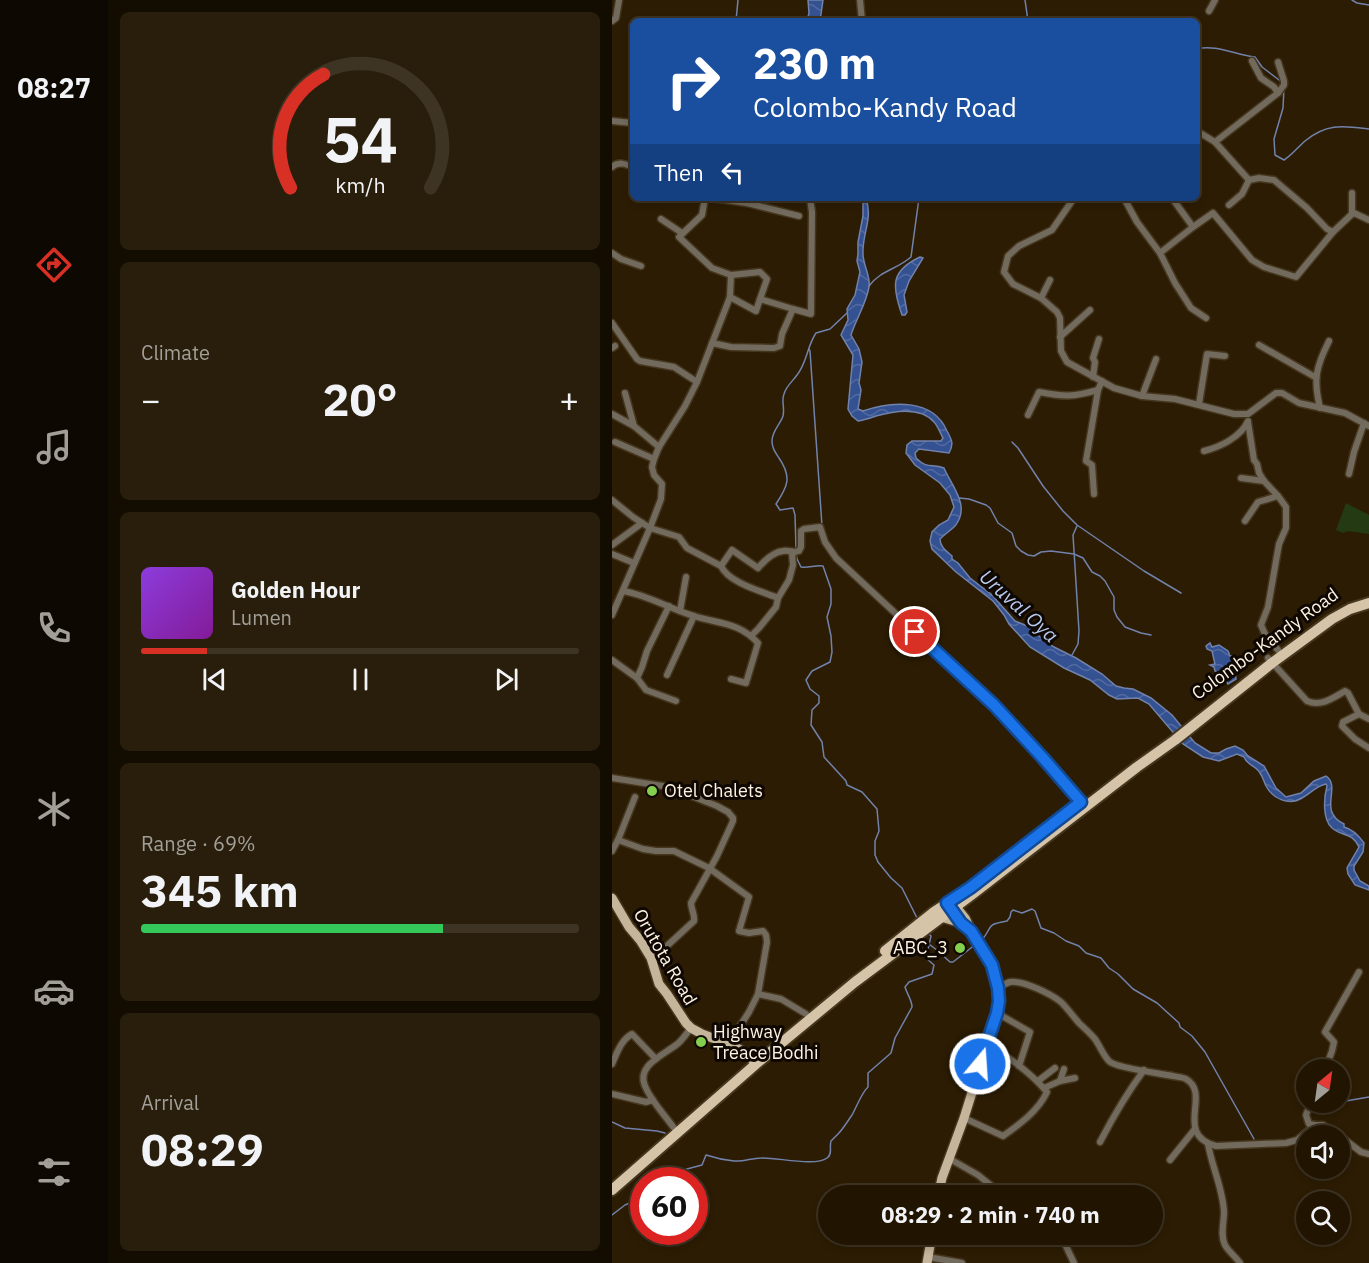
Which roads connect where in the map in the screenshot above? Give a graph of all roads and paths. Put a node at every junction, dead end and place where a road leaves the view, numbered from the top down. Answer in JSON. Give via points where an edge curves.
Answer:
{"nodes":[{"id":1,"x":619,"y":0,"type":"edge"},
{"id":2,"x":860,"y":0,"type":"edge"},
{"id":3,"x":1215,"y":0,"type":"edge"},
{"id":4,"x":1209,"y":11,"type":"dead end"},
{"id":5,"x":862,"y":18,"type":"edge"},
{"id":6,"x":614,"y":20,"type":"edge"},
{"id":7,"x":1252,"y":61,"type":"dead end"},
{"id":8,"x":1278,"y":63,"type":"dead end"},
{"id":9,"x":1278,"y":93,"type":"junction"},
{"id":10,"x":612,"y":121,"type":"edge"},
{"id":11,"x":630,"y":123,"type":"edge"},
{"id":12,"x":1200,"y":133,"type":"edge"},
{"id":13,"x":1215,"y":142,"type":"junction"},
{"id":14,"x":630,"y":166,"type":"edge"},
{"id":15,"x":612,"y":167,"type":"edge"},
{"id":16,"x":1249,"y":180,"type":"junction"},
{"id":17,"x":1352,"y":193,"type":"dead end"},
{"id":18,"x":704,"y":201,"type":"edge"},
{"id":19,"x":748,"y":201,"type":"edge"},
{"id":20,"x":810,"y":201,"type":"edge"},
{"id":21,"x":1072,"y":201,"type":"edge"},
{"id":22,"x":1126,"y":201,"type":"edge"},
{"id":23,"x":1174,"y":201,"type":"edge"},
{"id":24,"x":1229,"y":205,"type":"dead end"},
{"id":25,"x":1352,"y":214,"type":"junction"},
{"id":26,"x":800,"y":216,"type":"dead end"},
{"id":27,"x":661,"y":219,"type":"dead end"},
{"id":28,"x":1369,"y":220,"type":"edge"},
{"id":29,"x":1193,"y":226,"type":"junction"},
{"id":30,"x":1333,"y":232,"type":"junction"},
{"id":31,"x":682,"y":233,"type":"junction"},
{"id":32,"x":612,"y":253,"type":"edge"},
{"id":33,"x":1160,"y":253,"type":"junction"},
{"id":34,"x":640,"y":266,"type":"dead end"},
{"id":35,"x":731,"y":275,"type":"junction"},
{"id":36,"x":1050,"y":280,"type":"dead end"},
{"id":37,"x":730,"y":297,"type":"junction"},
{"id":38,"x":1041,"y":298,"type":"junction"},
{"id":39,"x":760,"y":299,"type":"junction"},
{"id":40,"x":793,"y":309,"type":"junction"},
{"id":41,"x":1090,"y":310,"type":"dead end"},
{"id":42,"x":1206,"y":318,"type":"dead end"},
{"id":43,"x":612,"y":323,"type":"edge"},
{"id":44,"x":1060,"y":337,"type":"junction"},
{"id":45,"x":1099,"y":339,"type":"dead end"},
{"id":46,"x":1329,"y":341,"type":"dead end"},
{"id":47,"x":712,"y":343,"type":"junction"},
{"id":48,"x":1259,"y":345,"type":"dead end"},
{"id":49,"x":1225,"y":356,"type":"dead end"},
{"id":50,"x":1156,"y":359,"type":"dead end"},
{"id":51,"x":1093,"y":376,"type":"junction"},
{"id":52,"x":1315,"y":376,"type":"junction"},
{"id":53,"x":1102,"y":381,"type":"junction"},
{"id":54,"x":697,"y":382,"type":"junction"},
{"id":55,"x":1098,"y":390,"type":"junction"},
{"id":56,"x":625,"y":393,"type":"dead end"},
{"id":57,"x":1142,"y":396,"type":"junction"},
{"id":58,"x":1199,"y":404,"type":"junction"},
{"id":59,"x":1320,"y":408,"type":"junction"},
{"id":60,"x":612,"y":414,"type":"edge"},
{"id":61,"x":1248,"y":414,"type":"junction"},
{"id":62,"x":1028,"y":415,"type":"dead end"},
{"id":63,"x":1248,"y":423,"type":"junction"},
{"id":64,"x":1366,"y":425,"type":"edge"},
{"id":65,"x":634,"y":426,"type":"junction"},
{"id":66,"x":615,"y":442,"type":"dead end"},
{"id":67,"x":659,"y":447,"type":"junction"},
{"id":68,"x":1204,"y":451,"type":"dead end"},
{"id":69,"x":654,"y":459,"type":"junction"},
{"id":70,"x":1349,"y":474,"type":"dead end"},
{"id":71,"x":1240,"y":477,"type":"dead end"},
{"id":72,"x":1264,"y":481,"type":"junction"},
{"id":73,"x":1094,"y":494,"type":"dead end"},
{"id":74,"x":1278,"y":496,"type":"junction"},
{"id":75,"x":612,"y":500,"type":"edge"},
{"id":76,"x":1245,"y":521,"type":"dead end"},
{"id":77,"x":642,"y":523,"type":"junction"},
{"id":78,"x":650,"y":528,"type":"junction"},
{"id":79,"x":612,"y":545,"type":"edge"},
{"id":80,"x":796,"y":552,"type":"junction"},
{"id":81,"x":612,"y":554,"type":"edge"},
{"id":82,"x":634,"y":563,"type":"junction"},
{"id":83,"x":721,"y":566,"type":"junction"},
{"id":84,"x":686,"y":577,"type":"dead end"},
{"id":85,"x":623,"y":591,"type":"junction"},
{"id":86,"x":1369,"y":597,"type":"edge"},
{"id":87,"x":778,"y":598,"type":"junction"},
{"id":88,"x":1369,"y":603,"type":"edge"},
{"id":89,"x":669,"y":606,"type":"junction"},
{"id":90,"x":680,"y":611,"type":"junction"},
{"id":91,"x":612,"y":615,"type":"edge"},
{"id":92,"x":694,"y":616,"type":"junction"},
{"id":93,"x":751,"y":636,"type":"junction"},
{"id":94,"x":1278,"y":650,"type":"junction"},
{"id":95,"x":612,"y":660,"type":"edge"},
{"id":96,"x":1270,"y":660,"type":"junction"},
{"id":97,"x":667,"y":675,"type":"dead end"},
{"id":98,"x":637,"y":678,"type":"junction"},
{"id":99,"x":731,"y":679,"type":"dead end"},
{"id":100,"x":676,"y":701,"type":"dead end"},
{"id":101,"x":1359,"y":714,"type":"junction"},
{"id":102,"x":1369,"y":719,"type":"edge"},
{"id":103,"x":1369,"y":748,"type":"edge"},
{"id":104,"x":612,"y":778,"type":"edge"},
{"id":105,"x":1108,"y":785,"type":"junction"},
{"id":106,"x":635,"y":796,"type":"dead end"},
{"id":107,"x":1081,"y":802,"type":"junction"},
{"id":108,"x":618,"y":840,"type":"junction"},
{"id":109,"x":612,"y":851,"type":"edge"},
{"id":110,"x":709,"y":868,"type":"junction"},
{"id":111,"x":974,"y":893,"type":"junction"},
{"id":112,"x":612,"y":898,"type":"edge"},
{"id":113,"x":951,"y":905,"type":"junction"},
{"id":114,"x":936,"y":918,"type":"junction"},
{"id":115,"x":963,"y":921,"type":"junction"},
{"id":116,"x":907,"y":938,"type":"junction"},
{"id":117,"x":651,"y":958,"type":"junction"},
{"id":118,"x":1359,"y":972,"type":"dead end"},
{"id":119,"x":998,"y":988,"type":"junction"},
{"id":120,"x":758,"y":994,"type":"junction"},
{"id":121,"x":997,"y":1013,"type":"junction"},
{"id":122,"x":806,"y":1014,"type":"junction"},
{"id":123,"x":691,"y":1028,"type":"junction"},
{"id":124,"x":729,"y":1043,"type":"junction"},
{"id":125,"x":987,"y":1044,"type":"junction"},
{"id":126,"x":656,"y":1059,"type":"junction"},
{"id":127,"x":1329,"y":1059,"type":"edge"},
{"id":128,"x":753,"y":1061,"type":"junction"},
{"id":129,"x":612,"y":1064,"type":"edge"},
{"id":130,"x":1019,"y":1066,"type":"junction"},
{"id":131,"x":1055,"y":1068,"type":"dead end"},
{"id":132,"x":1064,"y":1069,"type":"dead end"},
{"id":133,"x":1144,"y":1070,"type":"junction"},
{"id":134,"x":1075,"y":1078,"type":"dead end"},
{"id":135,"x":1038,"y":1081,"type":"junction"},
{"id":136,"x":1060,"y":1081,"type":"junction"},
{"id":137,"x":1044,"y":1089,"type":"junction"},
{"id":138,"x":612,"y":1094,"type":"edge"},
{"id":139,"x":653,"y":1100,"type":"junction"},
{"id":140,"x":1307,"y":1113,"type":"edge"},
{"id":141,"x":964,"y":1118,"type":"junction"},
{"id":142,"x":1316,"y":1125,"type":"edge"},
{"id":143,"x":674,"y":1128,"type":"junction"},
{"id":144,"x":1195,"y":1129,"type":"junction"},
{"id":145,"x":1296,"y":1140,"type":"edge"},
{"id":146,"x":1100,"y":1142,"type":"dead end"},
{"id":147,"x":1208,"y":1144,"type":"junction"},
{"id":148,"x":1350,"y":1144,"type":"edge"},
{"id":149,"x":1369,"y":1154,"type":"edge"},
{"id":150,"x":950,"y":1159,"type":"junction"},
{"id":151,"x":1170,"y":1160,"type":"dead end"},
{"id":152,"x":612,"y":1182,"type":"edge"},
{"id":153,"x":940,"y":1185,"type":"edge"},
{"id":154,"x":990,"y":1185,"type":"edge"},
{"id":155,"x":612,"y":1190,"type":"edge"},
{"id":156,"x":930,"y":1245,"type":"edge"},
{"id":157,"x":1065,"y":1245,"type":"edge"},
{"id":158,"x":928,"y":1260,"type":"edge"},
{"id":159,"x":962,"y":1263,"type":"edge"},
{"id":160,"x":1074,"y":1263,"type":"edge"},
{"id":161,"x":1240,"y":1263,"type":"edge"}],
"edges":[{"from":1,"to":6,"type":"street"},
{"from":2,"to":5,"type":"street"},
{"from":3,"to":4,"type":"street"},
{"from":7,"to":9,"type":"street","via":[[1261,78]]},
{"from":8,"to":9,"type":"street","via":[[1284,81]]},
{"from":9,"to":13,"type":"street"},
{"from":10,"to":11,"type":"street"},
{"from":12,"to":13,"type":"street"},
{"from":13,"to":16,"type":"street"},
{"from":14,"to":15,"type":"street","via":[[624,163]]},
{"from":16,"to":24,"type":"street","via":[[1242,194]]},
{"from":16,"to":30,"type":"street","via":[[1274,180]]},
{"from":17,"to":25,"type":"street"},
{"from":18,"to":31,"type":"street","via":[[702,215]]},
{"from":19,"to":26,"type":"street"},
{"from":20,"to":40,"type":"street","via":[[811,314]]},
{"from":21,"to":38,"type":"street","via":[[1052,230],[1019,246],[1008,256],[1004,272],[1013,284]]},
{"from":22,"to":33,"type":"street"},
{"from":23,"to":29,"type":"street"},
{"from":25,"to":28,"type":"street"},
{"from":25,"to":30,"type":"street"},
{"from":27,"to":31,"type":"street"},
{"from":29,"to":30,"type":"street","via":[[1213,213],[1252,260],[1296,277]]},
{"from":29,"to":33,"type":"street"},
{"from":31,"to":35,"type":"street","via":[[679,237],[712,268]]},
{"from":32,"to":34,"type":"street"},
{"from":33,"to":42,"type":"street","via":[[1191,308]]},
{"from":35,"to":37,"type":"street"},
{"from":35,"to":39,"type":"street","via":[[760,272],[767,279]]},
{"from":36,"to":38,"type":"street"},
{"from":37,"to":39,"type":"street","via":[[756,311]]},
{"from":37,"to":47,"type":"street"},
{"from":38,"to":44,"type":"street","via":[[1060,318]]},
{"from":39,"to":40,"type":"street"},
{"from":40,"to":47,"type":"street","via":[[780,346],[731,347]]},
{"from":41,"to":44,"type":"street"},
{"from":43,"to":54,"type":"street","via":[[637,359],[674,367]]},
{"from":44,"to":51,"type":"street","via":[[1067,362]]},
{"from":45,"to":51,"type":"street"},
{"from":46,"to":52,"type":"street"},
{"from":47,"to":54,"type":"street"},
{"from":48,"to":52,"type":"street"},
{"from":49,"to":58,"type":"street","via":[[1207,354]]},
{"from":50,"to":57,"type":"street"},
{"from":51,"to":53,"type":"street"},
{"from":52,"to":59,"type":"street"},
{"from":53,"to":55,"type":"street"},
{"from":53,"to":57,"type":"street"},
{"from":54,"to":67,"type":"street"},
{"from":55,"to":62,"type":"street","via":[[1076,396],[1039,392]]},
{"from":55,"to":73,"type":"street","via":[[1086,461],[1092,465]]},
{"from":56,"to":65,"type":"street"},
{"from":57,"to":58,"type":"street"},
{"from":58,"to":61,"type":"street"},
{"from":59,"to":61,"type":"street","via":[[1276,393]]},
{"from":59,"to":64,"type":"street","via":[[1345,413]]},
{"from":60,"to":65,"type":"street"},
{"from":61,"to":63,"type":"street"},
{"from":63,"to":68,"type":"street","via":[[1221,446]]},
{"from":63,"to":72,"type":"street","via":[[1254,460]]},
{"from":64,"to":70,"type":"street"},
{"from":65,"to":67,"type":"street"},
{"from":66,"to":69,"type":"street"},
{"from":67,"to":69,"type":"street"},
{"from":69,"to":78,"type":"street","via":[[652,467],[662,484],[662,499]]},
{"from":71,"to":72,"type":"street"},
{"from":72,"to":74,"type":"street"},
{"from":74,"to":76,"type":"street","via":[[1258,502]]},
{"from":74,"to":94,"type":"street","via":[[1286,507],[1286,528],[1261,625]]},
{"from":75,"to":77,"type":"street"},
{"from":77,"to":78,"type":"street"},
{"from":77,"to":79,"type":"street"},
{"from":78,"to":82,"type":"street"},
{"from":78,"to":83,"type":"street","via":[[679,537],[687,548]]},
{"from":80,"to":83,"type":"street","via":[[784,550],[758,568],[732,550]]},
{"from":80,"to":87,"type":"street","via":[[792,554],[789,580]]},
{"from":80,"to":107,"type":"street","via":[[801,548],[801,531],[820,527],[836,558],[994,705]]},
{"from":81,"to":82,"type":"street"},
{"from":82,"to":85,"type":"street"},
{"from":83,"to":87,"type":"street","via":[[739,582]]},
{"from":84,"to":90,"type":"street"},
{"from":85,"to":89,"type":"street"},
{"from":85,"to":91,"type":"street"},
{"from":86,"to":94,"type":"highway","name":"Colombo-Kandy Road","via":[[1329,613]]},
{"from":87,"to":93,"type":"street","via":[[776,607]]},
{"from":88,"to":96,"type":"highway","name":"Colombo-Kandy Road","via":[[1332,619]]},
{"from":89,"to":90,"type":"street"},
{"from":89,"to":98,"type":"street"},
{"from":90,"to":92,"type":"street"},
{"from":92,"to":93,"type":"street","via":[[731,625]]},
{"from":92,"to":97,"type":"street"},
{"from":93,"to":99,"type":"street","via":[[758,643],[746,682]]},
{"from":94,"to":96,"type":"highway","name":"Colombo-Kandy Road"},
{"from":95,"to":98,"type":"street"},
{"from":96,"to":101,"type":"street","via":[[1307,701],[1322,703],[1345,691]]},
{"from":96,"to":105,"type":"highway","name":"Colombo-Kandy Road"},
{"from":98,"to":100,"type":"street","via":[[646,690]]},
{"from":101,"to":102,"type":"street"},
{"from":101,"to":103,"type":"street","via":[[1342,726]]},
{"from":104,"to":110,"type":"street","via":[[669,787],[728,812],[733,821]]},
{"from":105,"to":107,"type":"highway"},
{"from":105,"to":111,"type":"highway"},
{"from":106,"to":108,"type":"street"},
{"from":107,"to":113,"type":"highway"},
{"from":108,"to":109,"type":"street"},
{"from":108,"to":110,"type":"street","via":[[643,849],[674,851]]},
{"from":110,"to":117,"type":"street","via":[[691,903],[694,921]]},
{"from":110,"to":120,"type":"street","via":[[749,897],[739,931],[763,931],[766,935]]},
{"from":111,"to":113,"type":"highway"},
{"from":111,"to":115,"type":"main road"},
{"from":112,"to":117,"type":"main road","name":"Orutota Road"},
{"from":113,"to":114,"type":"highway"},
{"from":113,"to":115,"type":"main road"},
{"from":114,"to":115,"type":"main road"},
{"from":114,"to":116,"type":"highway"},
{"from":115,"to":119,"type":"main road","via":[[992,965]]},
{"from":116,"to":122,"type":"highway"},
{"from":116,"to":128,"type":"highway"},
{"from":117,"to":123,"type":"main road","name":"Orutota Road","via":[[659,984]]},
{"from":118,"to":127,"type":"street","via":[[1325,1032],[1334,1042]]},
{"from":119,"to":121,"type":"main road"},
{"from":119,"to":133,"type":"street","via":[[1009,982],[1021,982],[1050,996],[1094,1038],[1109,1061]]},
{"from":120,"to":122,"type":"street","via":[[781,999]]},
{"from":120,"to":124,"type":"street"},
{"from":121,"to":125,"type":"main road"},
{"from":121,"to":130,"type":"street","via":[[1030,1032]]},
{"from":122,"to":128,"type":"highway"},
{"from":123,"to":124,"type":"main road","name":"Orutota Road"},
{"from":123,"to":126,"type":"street","via":[[678,1044]]},
{"from":124,"to":128,"type":"main road","name":"Orutota Road"},
{"from":125,"to":130,"type":"street"},
{"from":125,"to":141,"type":"main road"},
{"from":126,"to":129,"type":"street","via":[[632,1034],[619,1047]]},
{"from":126,"to":139,"type":"street","via":[[643,1075]]},
{"from":128,"to":143,"type":"highway"},
{"from":128,"to":155,"type":"highway"},
{"from":130,"to":135,"type":"street"},
{"from":131,"to":135,"type":"street"},
{"from":132,"to":136,"type":"street"},
{"from":133,"to":144,"type":"street","via":[[1190,1083],[1196,1098]]},
{"from":133,"to":146,"type":"street"},
{"from":134,"to":136,"type":"street"},
{"from":135,"to":137,"type":"street"},
{"from":136,"to":137,"type":"street"},
{"from":137,"to":141,"type":"street","via":[[1047,1092],[1043,1099],[1023,1122],[1003,1136]]},
{"from":138,"to":139,"type":"street"},
{"from":139,"to":143,"type":"street"},
{"from":140,"to":142,"type":"street","via":[[1309,1124]]},
{"from":141,"to":150,"type":"main road"},
{"from":143,"to":152,"type":"highway"},
{"from":144,"to":147,"type":"street"},
{"from":144,"to":151,"type":"street"},
{"from":145,"to":147,"type":"street"},
{"from":147,"to":161,"type":"street","via":[[1220,1186],[1225,1244]]},
{"from":148,"to":149,"type":"street"},
{"from":150,"to":153,"type":"main road"},
{"from":150,"to":154,"type":"street"},
{"from":156,"to":158,"type":"main road"},
{"from":157,"to":160,"type":"street"},
{"from":158,"to":159,"type":"street"}]}
